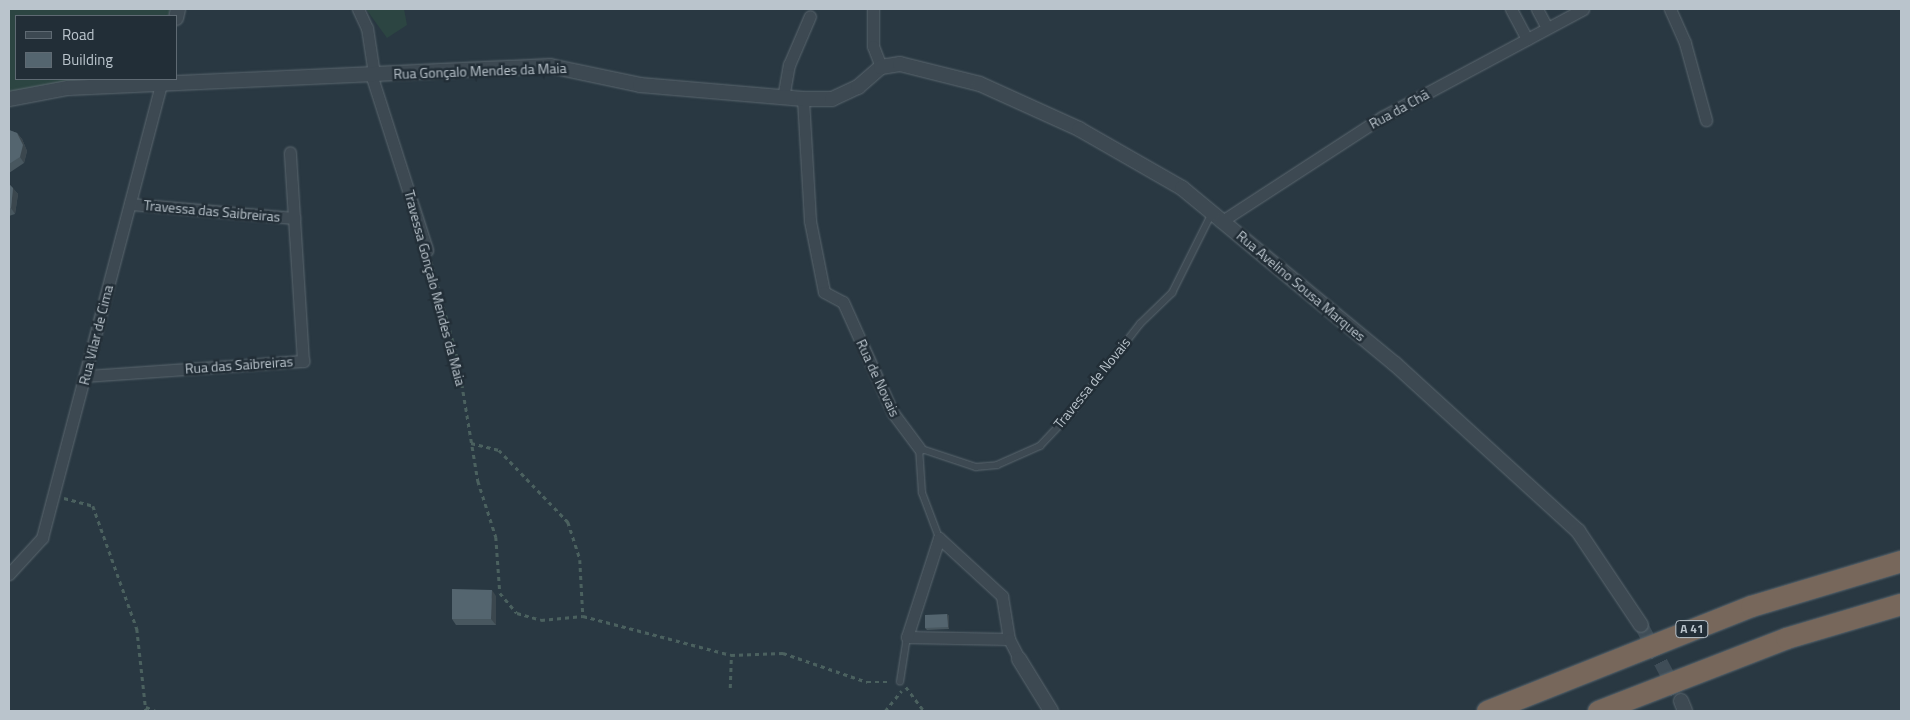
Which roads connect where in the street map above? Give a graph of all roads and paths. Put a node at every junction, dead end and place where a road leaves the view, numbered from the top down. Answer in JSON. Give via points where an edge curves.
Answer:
{"nodes":[{"id":1,"x":358,"y":9,"type":"edge"},
{"id":2,"x":873,"y":9,"type":"edge"},
{"id":3,"x":1511,"y":9,"type":"edge"},
{"id":4,"x":1537,"y":9,"type":"edge"},
{"id":5,"x":1583,"y":9,"type":"edge"},
{"id":6,"x":1670,"y":9,"type":"edge"},
{"id":7,"x":810,"y":16,"type":"dead end"},
{"id":8,"x":1547,"y":28,"type":"junction"},
{"id":9,"x":1527,"y":39,"type":"junction"},
{"id":10,"x":882,"y":67,"type":"junction"},
{"id":11,"x":372,"y":74,"type":"junction"},
{"id":12,"x":161,"y":81,"type":"edge"},
{"id":13,"x":783,"y":98,"type":"junction"},
{"id":14,"x":9,"y":99,"type":"edge"},
{"id":15,"x":803,"y":99,"type":"junction"},
{"id":16,"x":1706,"y":120,"type":"dead end"},
{"id":17,"x":290,"y":152,"type":"dead end"},
{"id":18,"x":130,"y":204,"type":"junction"},
{"id":19,"x":1217,"y":217,"type":"junction"},
{"id":20,"x":294,"y":218,"type":"junction"},
{"id":21,"x":428,"y":250,"type":"joint"},
{"id":22,"x":86,"y":376,"type":"junction"},
{"id":23,"x":471,"y":443,"type":"junction"},
{"id":24,"x":919,"y":448,"type":"junction"},
{"id":25,"x":54,"y":494,"type":"junction"},
{"id":26,"x":939,"y":538,"type":"junction"},
{"id":27,"x":1901,"y":561,"type":"edge"},
{"id":28,"x":9,"y":574,"type":"edge"},
{"id":29,"x":1901,"y":604,"type":"edge"},
{"id":30,"x":583,"y":616,"type":"junction"},
{"id":31,"x":1641,"y":625,"type":"tunnel mouth"},
{"id":32,"x":907,"y":637,"type":"junction"},
{"id":33,"x":1009,"y":639,"type":"junction"},
{"id":34,"x":731,"y":655,"type":"junction"},
{"id":35,"x":1019,"y":659,"type":"joint"},
{"id":36,"x":903,"y":684,"type":"junction"},
{"id":37,"x":730,"y":688,"type":"dead end"},
{"id":38,"x":146,"y":707,"type":"dead end"},
{"id":39,"x":146,"y":711,"type":"edge"},
{"id":40,"x":156,"y":711,"type":"edge"},
{"id":41,"x":885,"y":711,"type":"edge"},
{"id":42,"x":924,"y":711,"type":"edge"},
{"id":43,"x":1051,"y":711,"type":"edge"},
{"id":44,"x":1487,"y":711,"type":"edge"},
{"id":45,"x":1598,"y":711,"type":"edge"}],
"edges":[{"from":1,"to":11,"type":"street","name":"Travessa Gonçalo Mendes da Maia","via":[[367,28]]},
{"from":2,"to":10,"type":"street","via":[[873,46]]},
{"from":3,"to":9,"type":"street"},
{"from":4,"to":8,"type":"street"},
{"from":5,"to":8,"type":"street","name":"Rua da Chã"},
{"from":6,"to":16,"type":"street","via":[[1686,43]]},
{"from":7,"to":13,"type":"street","via":[[789,65]]},
{"from":8,"to":9,"type":"street","name":"Rua da Chã"},
{"from":9,"to":19,"type":"street","name":"Rua da Chã","via":[[1382,117]]},
{"from":10,"to":15,"type":"street","name":"Rua Gonçalo Mendes da Maia","via":[[858,87],[832,98]]},
{"from":10,"to":19,"type":"street","name":"Rua Avelino Sousa Marques","via":[[921,66],[980,84],[1079,129],[1182,188]]},
{"from":11,"to":12,"type":"street","name":"Rua Gonçalo Mendes da Maia"},
{"from":11,"to":13,"type":"street","name":"Rua Gonçalo Mendes da Maia","via":[[572,68],[640,86]]},
{"from":11,"to":21,"type":"street","name":"Travessa Gonçalo Mendes da Maia"},
{"from":12,"to":14,"type":"street","name":"Rua Gonçalo Mendes da Maia","via":[[30,92]]},
{"from":12,"to":18,"type":"street","name":"Rua Vilar de Cima"},
{"from":13,"to":15,"type":"street","name":"Rua Gonçalo Mendes da Maia"},
{"from":15,"to":24,"type":"street","name":"Rua de Novais","via":[[810,221],[824,292],[843,302],[893,413]]},
{"from":17,"to":20,"type":"street","name":"Rua das Saibreiras"},
{"from":18,"to":20,"type":"street","name":"Travessa das Saibreiras"},
{"from":18,"to":22,"type":"street","name":"Rua Vilar de Cima"},
{"from":19,"to":24,"type":"lane","name":"Travessa de Novais","via":[[1172,293],[1140,324],[1072,412],[1040,446],[997,465],[976,467]]},
{"from":19,"to":31,"type":"street","name":"Rua Avelino Sousa Marques","via":[[1394,364],[1578,531]]},
{"from":20,"to":22,"type":"street","name":"Rua das Saibreiras","via":[[303,361]]},
{"from":21,"to":23,"type":"path","name":"Travessa Gonçalo Mendes da Maia","via":[[458,360]]},
{"from":22,"to":25,"type":"street","name":"Rua Vilar de Cima"},
{"from":23,"to":30,"type":"path","via":[[499,450],[532,480],[568,522],[580,560]]},
{"from":23,"to":30,"type":"path","name":"Travessa Gonçalo Mendes da Maia","via":[[478,481],[496,537],[500,593],[518,614],[541,620]]},
{"from":24,"to":26,"type":"lane","via":[[922,494]]},
{"from":25,"to":28,"type":"street","name":"Rua Vilar de Cima","via":[[42,538]]},
{"from":25,"to":39,"type":"path","via":[[93,506],[137,629]]},
{"from":26,"to":32,"type":"street"},
{"from":26,"to":33,"type":"street","via":[[1002,596]]},
{"from":27,"to":44,"type":"highway","number":"A 41","via":[[1751,606]]},
{"from":29,"to":45,"type":"highway","via":[[1786,638]]},
{"from":30,"to":34,"type":"path"},
{"from":32,"to":33,"type":"street"},
{"from":32,"to":36,"type":"lane"},
{"from":33,"to":35,"type":"street"},
{"from":34,"to":36,"type":"path","via":[[783,653],[866,682]]},
{"from":34,"to":37,"type":"path"},
{"from":35,"to":43,"type":"street"},
{"from":36,"to":41,"type":"path"},
{"from":36,"to":42,"type":"path"},
{"from":38,"to":40,"type":"path"}]}
